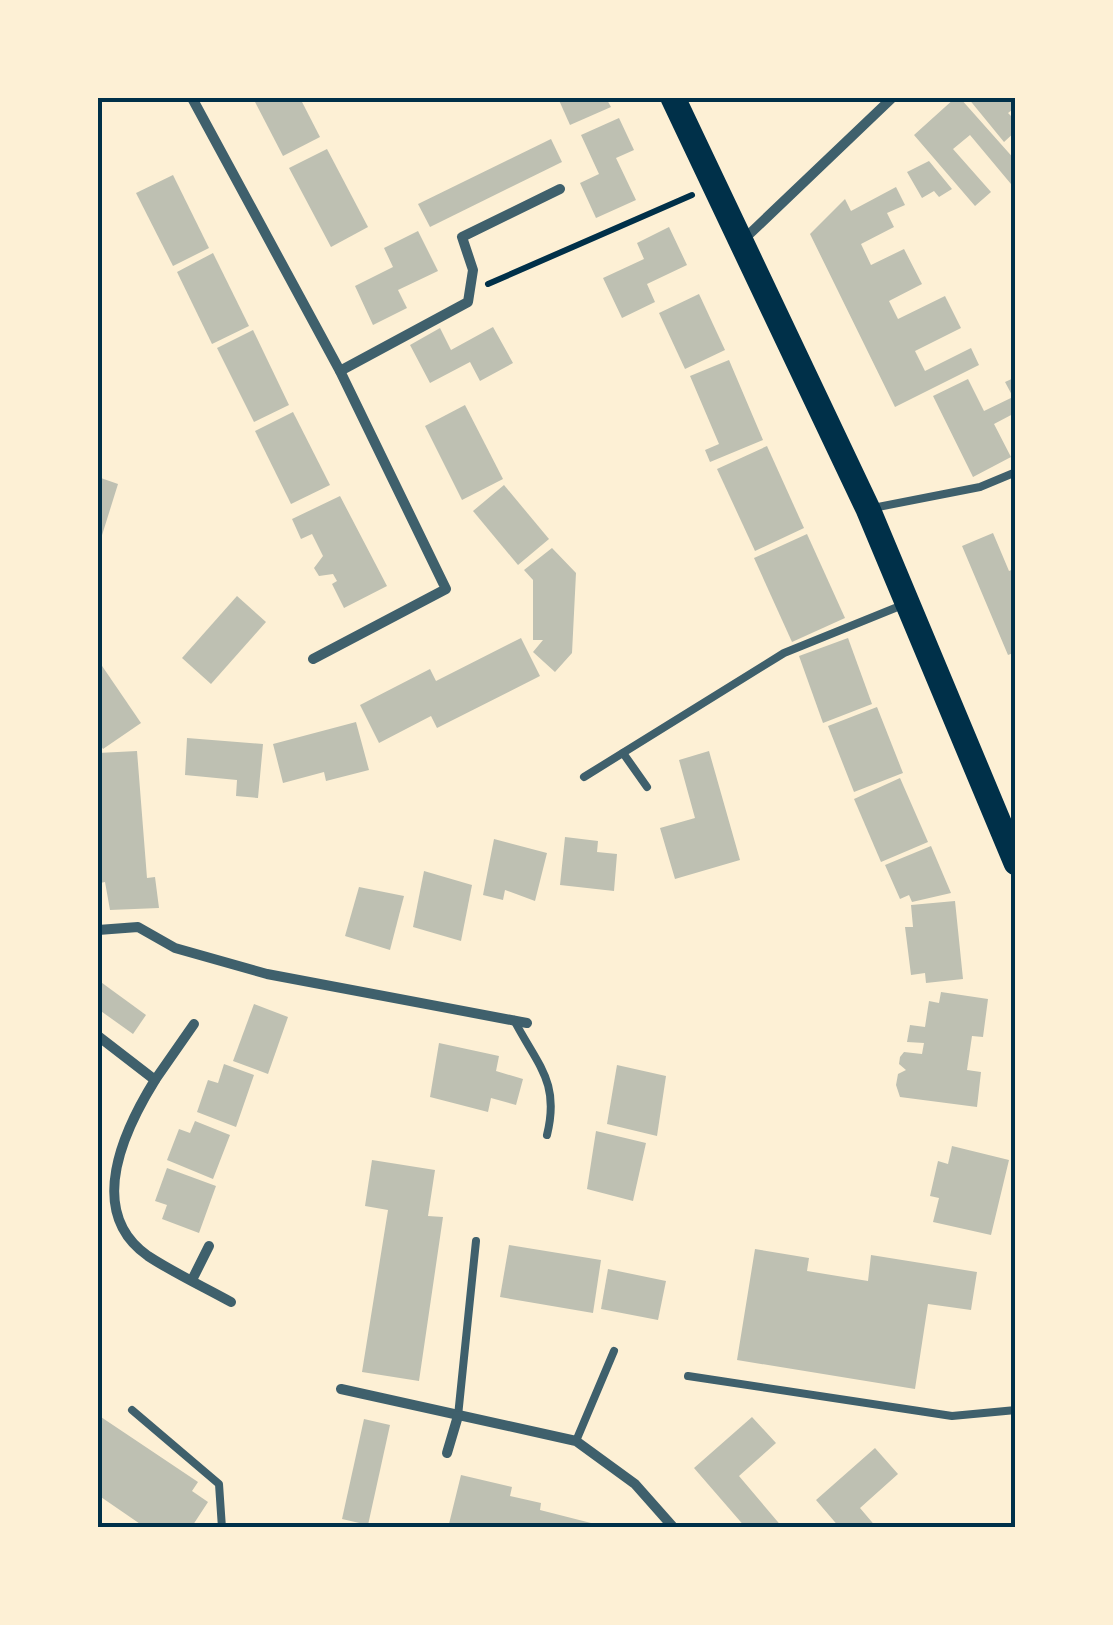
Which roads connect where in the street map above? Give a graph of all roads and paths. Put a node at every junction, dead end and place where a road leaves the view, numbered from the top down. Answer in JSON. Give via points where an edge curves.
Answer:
{"nodes":[{"id":1,"x":192,"y":98,"type":"edge"},
{"id":2,"x":673,"y":98,"type":"edge"},
{"id":3,"x":892,"y":98,"type":"edge"},
{"id":4,"x":714,"y":186,"type":"junction"},
{"id":5,"x":560,"y":189,"type":"dead end"},
{"id":6,"x":740,"y":242,"type":"junction"},
{"id":7,"x":473,"y":291,"type":"junction"},
{"id":8,"x":340,"y":370,"type":"junction"},
{"id":9,"x":1016,"y":472,"type":"edge"},
{"id":10,"x":868,"y":509,"type":"junction"},
{"id":11,"x":909,"y":602,"type":"junction"},
{"id":12,"x":313,"y":659,"type":"dead end"},
{"id":13,"x":623,"y":753,"type":"junction"},
{"id":14,"x":584,"y":777,"type":"dead end"},
{"id":15,"x":647,"y":787,"type":"dead end"},
{"id":16,"x":1016,"y":862,"type":"edge"},
{"id":17,"x":98,"y":930,"type":"edge"},
{"id":18,"x":514,"y":1020,"type":"junction"},
{"id":19,"x":527,"y":1022,"type":"dead end"},
{"id":20,"x":194,"y":1024,"type":"dead end"},
{"id":21,"x":98,"y":1036,"type":"edge"},
{"id":22,"x":154,"y":1080,"type":"junction"},
{"id":23,"x":547,"y":1135,"type":"dead end"},
{"id":24,"x":476,"y":1241,"type":"dead end"},
{"id":25,"x":209,"y":1246,"type":"dead end"},
{"id":26,"x":192,"y":1280,"type":"junction"},
{"id":27,"x":231,"y":1302,"type":"dead end"},
{"id":28,"x":614,"y":1351,"type":"dead end"},
{"id":29,"x":688,"y":1376,"type":"dead end"},
{"id":30,"x":341,"y":1388,"type":"dead end"},
{"id":31,"x":132,"y":1410,"type":"dead end"},
{"id":32,"x":1016,"y":1410,"type":"edge"},
{"id":33,"x":458,"y":1416,"type":"junction"},
{"id":34,"x":576,"y":1441,"type":"junction"},
{"id":35,"x":447,"y":1453,"type":"dead end"},
{"id":36,"x":222,"y":1528,"type":"edge"},
{"id":37,"x":674,"y":1528,"type":"edge"}],
"edges":[{"from":1,"to":8,"type":"street"},
{"from":2,"to":4,"type":"main road"},
{"from":3,"to":6,"type":"street"},
{"from":4,"to":6,"type":"main road"},
{"from":4,"to":7,"type":"path"},
{"from":5,"to":7,"type":"street","via":[[462,237]]},
{"from":6,"to":10,"type":"main road"},
{"from":7,"to":8,"type":"street","via":[[468,302]]},
{"from":8,"to":12,"type":"street","via":[[446,589]]},
{"from":9,"to":10,"type":"lane","via":[[980,487]]},
{"from":10,"to":11,"type":"main road"},
{"from":11,"to":13,"type":"lane","via":[[784,653]]},
{"from":11,"to":16,"type":"main road"},
{"from":13,"to":14,"type":"lane"},
{"from":13,"to":15,"type":"lane"},
{"from":17,"to":18,"type":"street","via":[[138,926],[175,948],[267,974]]},
{"from":18,"to":19,"type":"street"},
{"from":18,"to":23,"type":"lane","via":[[549,1084],[554,1104]]},
{"from":20,"to":22,"type":"street"},
{"from":21,"to":22,"type":"street"},
{"from":22,"to":26,"type":"street","via":[[114,1168],[117,1214],[144,1254]]},
{"from":24,"to":33,"type":"lane"},
{"from":25,"to":26,"type":"street"},
{"from":26,"to":27,"type":"street"},
{"from":28,"to":34,"type":"lane"},
{"from":29,"to":32,"type":"lane","via":[[952,1416]]},
{"from":30,"to":33,"type":"street"},
{"from":31,"to":36,"type":"lane","via":[[220,1484]]},
{"from":33,"to":34,"type":"street"},
{"from":33,"to":35,"type":"street"},
{"from":34,"to":37,"type":"street","via":[[636,1484]]}]}
